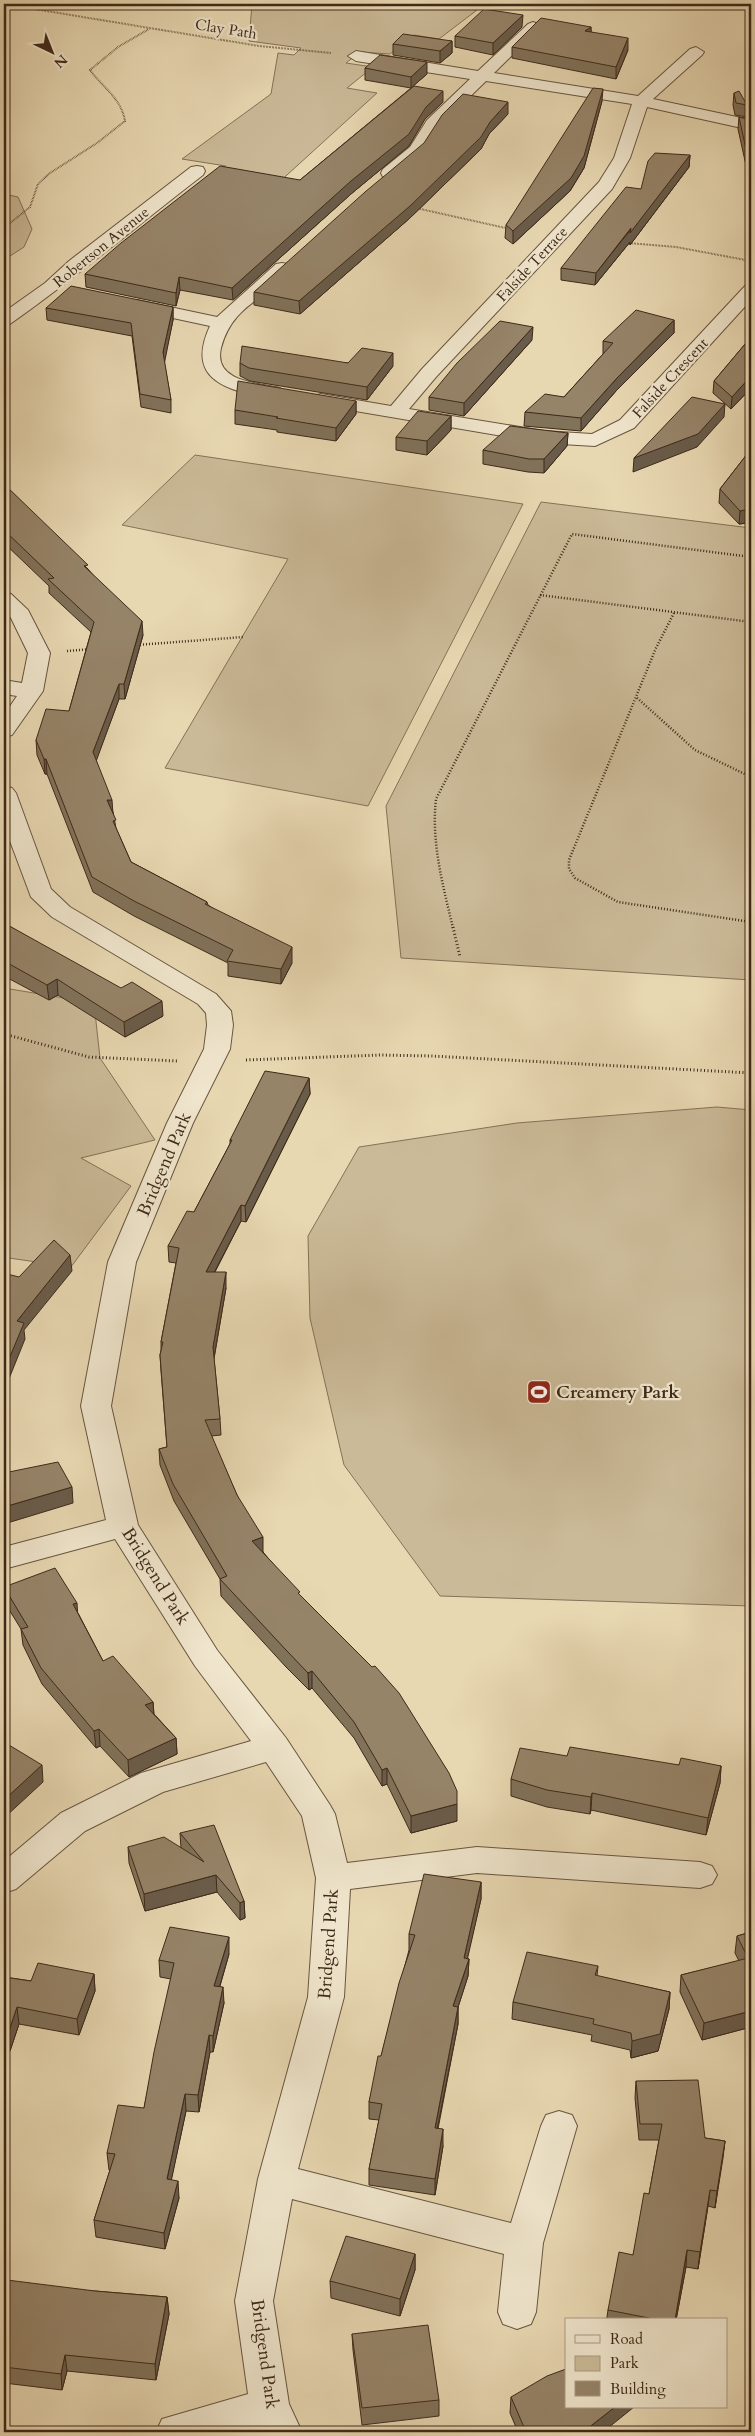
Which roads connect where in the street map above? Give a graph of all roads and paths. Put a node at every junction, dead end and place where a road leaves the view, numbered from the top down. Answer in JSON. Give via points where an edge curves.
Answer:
{"nodes":[{"id":1,"x":4,"y":4,"type":"edge"},
{"id":2,"x":533,"y":28,"type":"edge"},
{"id":3,"x":150,"y":29,"type":"junction"},
{"id":4,"x":696,"y":52,"type":"dead end"},
{"id":5,"x":356,"y":56,"type":"joint"},
{"id":6,"x":480,"y":76,"type":"junction"},
{"id":7,"x":641,"y":101,"type":"junction"},
{"id":8,"x":751,"y":124,"type":"edge"},
{"id":9,"x":197,"y":172,"type":"dead end"},
{"id":10,"x":372,"y":187,"type":"edge"},
{"id":11,"x":409,"y":207,"type":"edge"},
{"id":12,"x":4,"y":228,"type":"edge"},
{"id":13,"x":557,"y":237,"type":"junction"},
{"id":14,"x":622,"y":242,"type":"edge"},
{"id":15,"x":293,"y":258,"type":"edge"},
{"id":16,"x":751,"y":261,"type":"edge"},
{"id":17,"x":51,"y":287,"type":"junction"},
{"id":18,"x":751,"y":290,"type":"edge"},
{"id":19,"x":70,"y":291,"type":"edge"},
{"id":20,"x":117,"y":301,"type":"edge"},
{"id":21,"x":4,"y":320,"type":"edge"},
{"id":22,"x":221,"y":323,"type":"junction"},
{"id":23,"x":397,"y":411,"type":"junction"},
{"id":24,"x":751,"y":557,"type":"edge"},
{"id":25,"x":540,"y":595,"type":"junction"},
{"id":26,"x":4,"y":598,"type":"edge"},
{"id":27,"x":674,"y":613,"type":"junction"},
{"id":28,"x":751,"y":622,"type":"edge"},
{"id":29,"x":243,"y":637,"type":"dead end"},
{"id":30,"x":136,"y":645,"type":"edge"},
{"id":31,"x":97,"y":648,"type":"edge"},
{"id":32,"x":39,"y":653,"type":"junction"},
{"id":33,"x":4,"y":688,"type":"edge"},
{"id":34,"x":32,"y":691,"type":"junction"},
{"id":35,"x":637,"y":698,"type":"junction"},
{"id":36,"x":4,"y":730,"type":"edge"},
{"id":37,"x":751,"y":777,"type":"edge"},
{"id":38,"x":4,"y":793,"type":"edge"},
{"id":39,"x":751,"y":922,"type":"edge"},
{"id":40,"x":460,"y":957,"type":"dead end"},
{"id":41,"x":4,"y":1034,"type":"edge"},
{"id":42,"x":210,"y":1062,"type":"junction"},
{"id":43,"x":751,"y":1073,"type":"edge"},
{"id":44,"x":123,"y":1526,"type":"junction"},
{"id":45,"x":4,"y":1558,"type":"edge"},
{"id":46,"x":274,"y":1747,"type":"junction"},
{"id":47,"x":700,"y":1875,"type":"dead end"},
{"id":48,"x":333,"y":1878,"type":"junction"},
{"id":49,"x":4,"y":1880,"type":"edge"},
{"id":50,"x":559,"y":2126,"type":"dead end"},
{"id":51,"x":277,"y":2179,"type":"junction"},
{"id":52,"x":524,"y":2243,"type":"junction"},
{"id":53,"x":517,"y":2312,"type":"dead end"},
{"id":54,"x":276,"y":2419,"type":"edge"},
{"id":55,"x":176,"y":2432,"type":"edge"}],
"edges":[{"from":1,"to":3,"type":"path","name":"Clay Path"},
{"from":2,"to":6,"type":"street"},
{"from":3,"to":5,"type":"path","name":"Clay Path","via":[[259,46]]},
{"from":3,"to":12,"type":"path","via":[[98,60],[90,70],[118,100],[125,113],[125,121],[50,173],[38,184],[30,207]]},
{"from":4,"to":7,"type":"street"},
{"from":5,"to":6,"type":"street"},
{"from":6,"to":7,"type":"street"},
{"from":6,"to":10,"type":"street","via":[[432,123],[417,150]]},
{"from":7,"to":8,"type":"street"},
{"from":7,"to":13,"type":"street","name":"Falside Terrace","via":[[622,158],[606,185]]},
{"from":9,"to":17,"type":"street","name":"Robertson Avenue","via":[[75,264]]},
{"from":11,"to":13,"type":"path"},
{"from":13,"to":23,"type":"street","name":"Falside Terrace"},
{"from":14,"to":16,"type":"path","via":[[676,247]]},
{"from":15,"to":22,"type":"street","name":"Falside Crescent"},
{"from":17,"to":19,"type":"street"},
{"from":17,"to":21,"type":"street","name":"Robertson Avenue"},
{"from":18,"to":23,"type":"street","name":"Falside Crescent","via":[[627,424],[595,440],[544,436]]},
{"from":20,"to":22,"type":"street"},
{"from":22,"to":23,"type":"street","name":"Falside Crescent","via":[[210,350],[210,361],[217,373],[228,381],[244,388]]},
{"from":24,"to":25,"type":"path","via":[[572,534]]},
{"from":25,"to":27,"type":"path"},
{"from":25,"to":40,"type":"path","via":[[436,799],[433,813],[440,866]]},
{"from":26,"to":32,"type":"street","via":[[20,615]]},
{"from":27,"to":28,"type":"path"},
{"from":27,"to":35,"type":"path","via":[[656,648]]},
{"from":29,"to":30,"type":"path"},
{"from":31,"to":32,"type":"path"},
{"from":32,"to":34,"type":"street"},
{"from":33,"to":34,"type":"street"},
{"from":34,"to":36,"type":"street"},
{"from":35,"to":37,"type":"path","via":[[653,708],[690,747]]},
{"from":35,"to":39,"type":"path","via":[[568,869],[575,878],[618,902]]},
{"from":38,"to":42,"type":"street","name":"Bridgend Park","via":[[40,892],[61,912],[207,998],[218,1011],[217,1049]]},
{"from":41,"to":42,"type":"path","via":[[89,1057]]},
{"from":42,"to":43,"type":"path","via":[[432,1056]]},
{"from":42,"to":44,"type":"street","name":"Bridgend Park","via":[[180,1123],[122,1262],[96,1406]]},
{"from":44,"to":45,"type":"street"},
{"from":44,"to":46,"type":"street","name":"Bridgend Park","via":[[206,1658]]},
{"from":46,"to":48,"type":"street","name":"Bridgend Park","via":[[318,1814]]},
{"from":46,"to":49,"type":"street","via":[[153,1782],[74,1822]]},
{"from":47,"to":48,"type":"street","via":[[477,1860]]},
{"from":48,"to":51,"type":"street","name":"Bridgend Park","via":[[326,1997]]},
{"from":50,"to":52,"type":"street"},
{"from":51,"to":52,"type":"street"},
{"from":51,"to":54,"type":"street","name":"Bridgend Park","via":[[254,2300]]},
{"from":52,"to":53,"type":"street"},
{"from":54,"to":55,"type":"street"}]}
